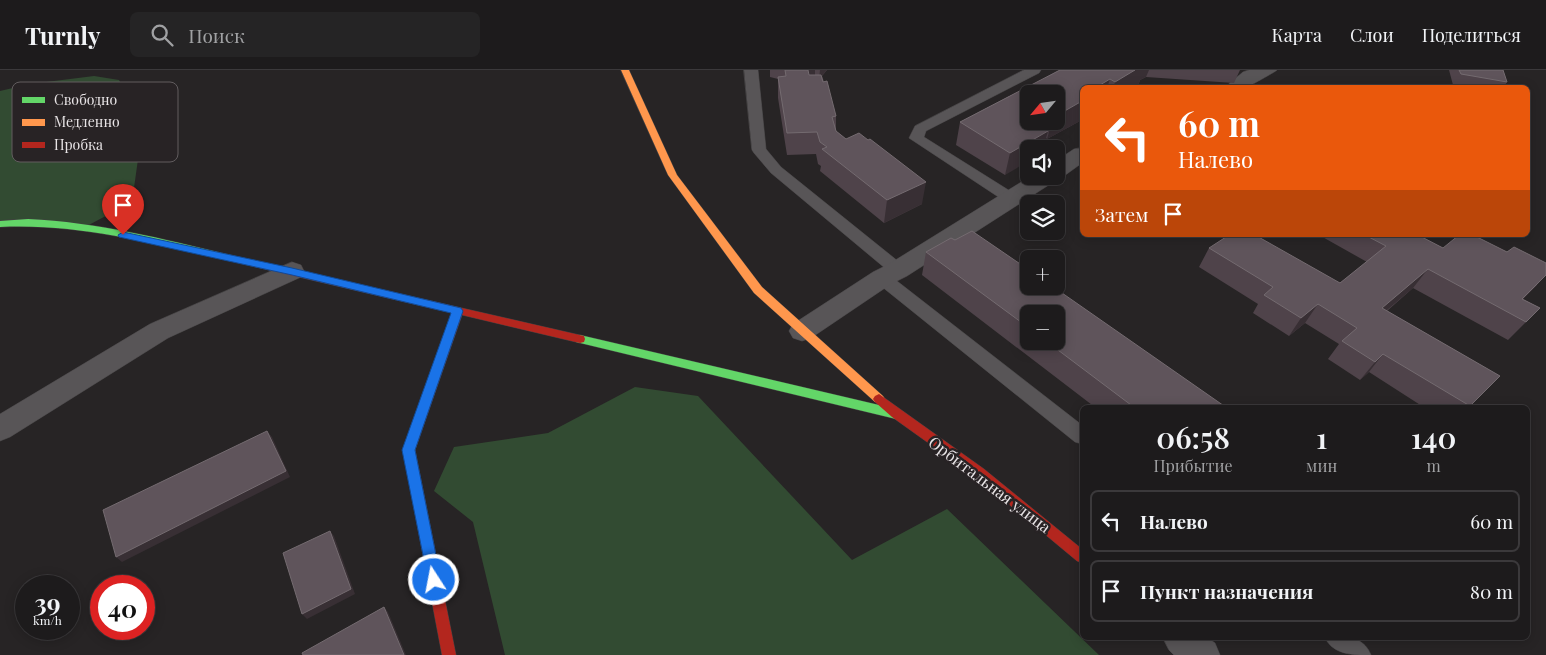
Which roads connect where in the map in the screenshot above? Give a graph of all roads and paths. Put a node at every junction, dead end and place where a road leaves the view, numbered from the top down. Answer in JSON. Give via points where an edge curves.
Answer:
{"nodes":[{"id":1,"x":625,"y":70,"type":"edge"},
{"id":2,"x":751,"y":70,"type":"edge"},
{"id":3,"x":1034,"y":70,"type":"edge"},
{"id":4,"x":1267,"y":70,"type":"edge"},
{"id":5,"x":1238,"y":85,"type":"edge"},
{"id":6,"x":1080,"y":155,"type":"edge"},
{"id":7,"x":1065,"y":164,"type":"edge"},
{"id":8,"x":1033,"y":185,"type":"edge"},
{"id":9,"x":1012,"y":199,"type":"junction"},
{"id":10,"x":0,"y":224,"type":"edge"},
{"id":11,"x":292,"y":272,"type":"junction"},
{"id":12,"x":890,"y":274,"type":"junction"},
{"id":13,"x":458,"y":311,"type":"junction"},
{"id":14,"x":802,"y":331,"type":"junction"},
{"id":15,"x":896,"y":414,"type":"junction"},
{"id":16,"x":0,"y":429,"type":"edge"},
{"id":17,"x":1080,"y":434,"type":"edge"},
{"id":18,"x":1080,"y":555,"type":"edge"},
{"id":19,"x":1183,"y":640,"type":"edge"},
{"id":20,"x":1340,"y":640,"type":"edge"},
{"id":21,"x":449,"y":655,"type":"edge"},
{"id":22,"x":1202,"y":655,"type":"edge"},
{"id":23,"x":1359,"y":655,"type":"edge"}],
"edges":[{"from":1,"to":14,"type":"street","name":"Орбитальная улица","via":[[673,175],[758,290]]},
{"from":2,"to":12,"type":"lane","via":[[759,150],[776,170]]},
{"from":3,"to":9,"type":"lane","via":[[920,129],[916,138]]},
{"from":4,"to":5,"type":"street"},
{"from":6,"to":7,"type":"street"},
{"from":8,"to":9,"type":"street"},
{"from":9,"to":12,"type":"street"},
{"from":10,"to":11,"type":"street","via":[[29,221],[85,227]]},
{"from":11,"to":13,"type":"street"},
{"from":11,"to":16,"type":"street","via":[[159,331]]},
{"from":12,"to":14,"type":"street"},
{"from":12,"to":17,"type":"lane"},
{"from":13,"to":15,"type":"street"},
{"from":13,"to":21,"type":"street","via":[[409,450]]},
{"from":14,"to":15,"type":"street","name":"Орбитальная улица"},
{"from":15,"to":18,"type":"street","name":"Орбитальная улица","via":[[980,473]]},
{"from":19,"to":22,"type":"street"},
{"from":20,"to":23,"type":"lane"}]}
